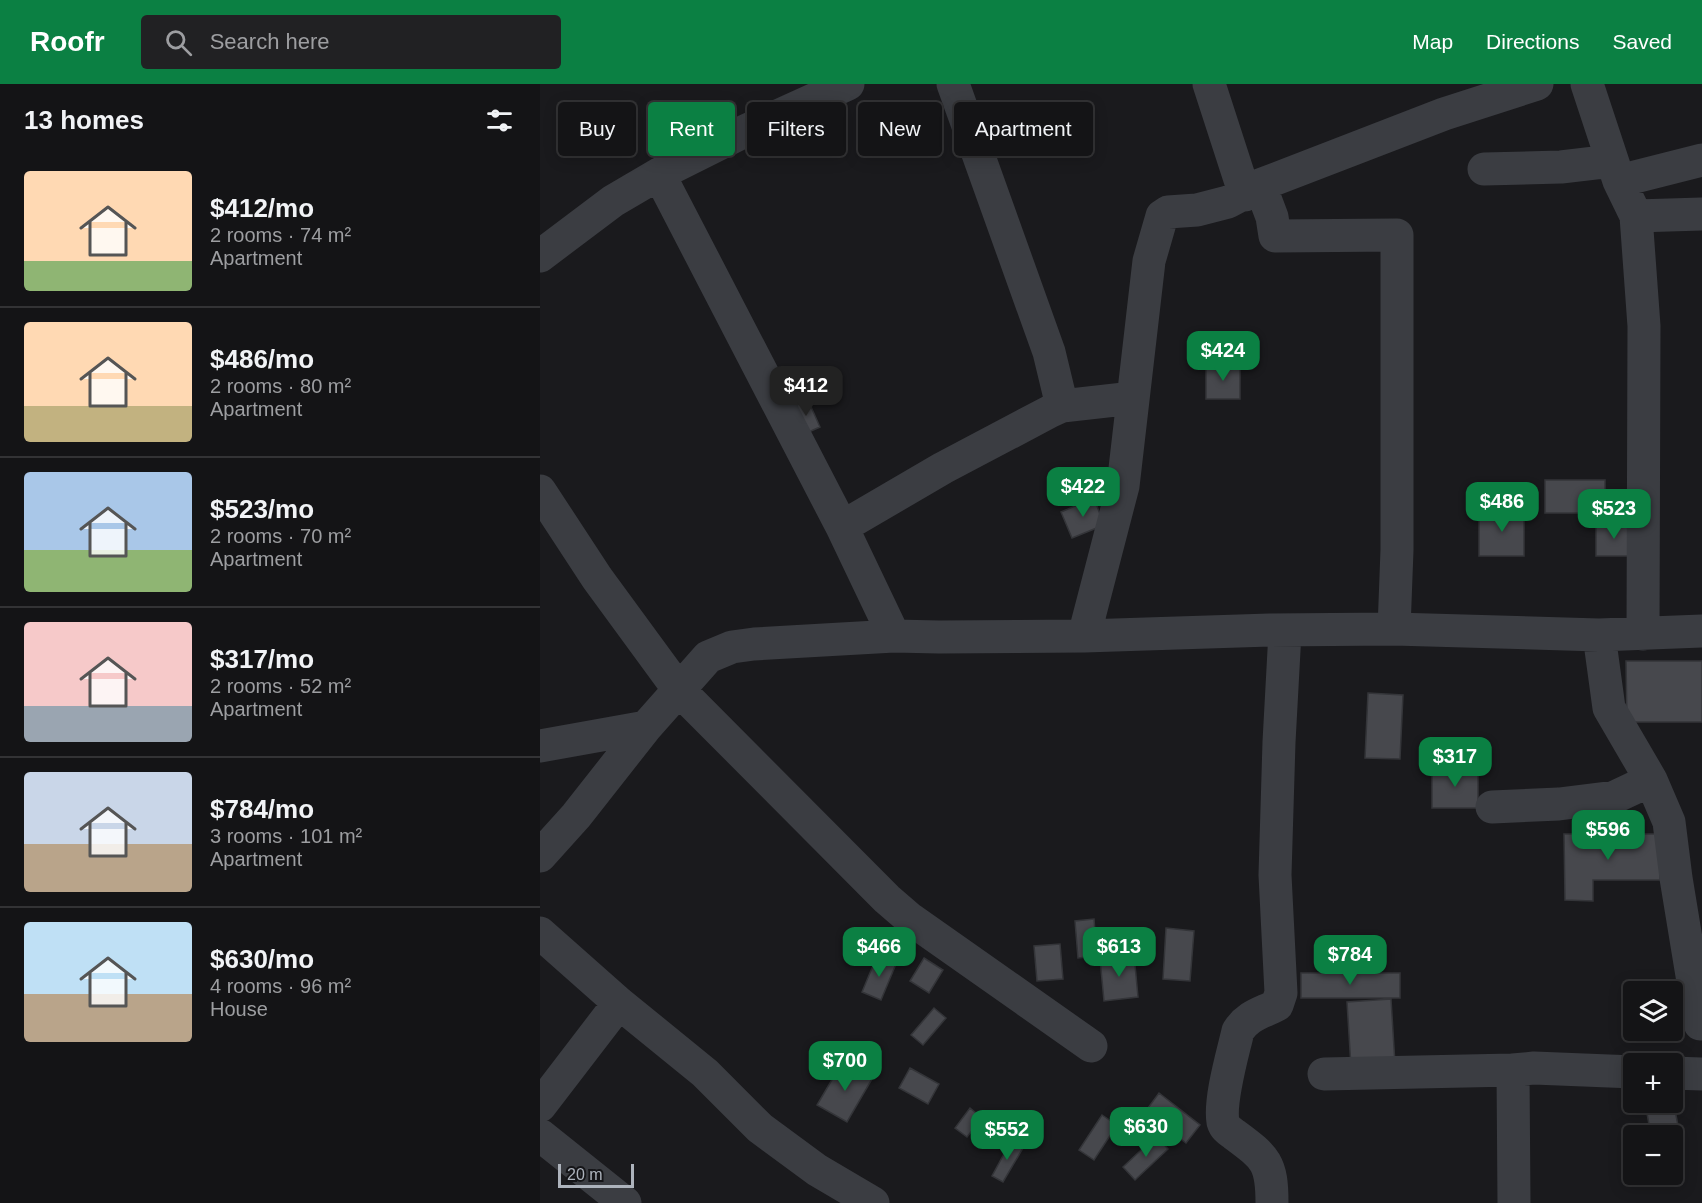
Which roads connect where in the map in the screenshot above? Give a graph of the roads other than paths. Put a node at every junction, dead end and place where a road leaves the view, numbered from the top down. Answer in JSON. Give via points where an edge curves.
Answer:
{"nodes":[{"id":1,"x":848,"y":84,"type":"edge"},
{"id":2,"x":953,"y":84,"type":"edge"},
{"id":3,"x":1209,"y":84,"type":"edge"},
{"id":4,"x":1537,"y":84,"type":"edge"},
{"id":5,"x":1587,"y":84,"type":"edge"},
{"id":6,"x":1702,"y":160,"type":"edge"},
{"id":7,"x":1484,"y":170,"type":"dead end"},
{"id":8,"x":1616,"y":171,"type":"junction"},
{"id":9,"x":659,"y":174,"type":"junction"},
{"id":10,"x":1252,"y":190,"type":"junction"},
{"id":11,"x":1702,"y":214,"type":"edge"},
{"id":12,"x":1636,"y":216,"type":"junction"},
{"id":13,"x":540,"y":256,"type":"edge"},
{"id":14,"x":1133,"y":398,"type":"junction"},
{"id":15,"x":1062,"y":406,"type":"junction"},
{"id":16,"x":540,"y":491,"type":"edge"},
{"id":17,"x":842,"y":527,"type":"junction"},
{"id":18,"x":1394,"y":629,"type":"junction"},
{"id":19,"x":1702,"y":631,"type":"edge"},
{"id":20,"x":1285,"y":632,"type":"junction"},
{"id":21,"x":1643,"y":634,"type":"junction"},
{"id":22,"x":1599,"y":635,"type":"junction"},
{"id":23,"x":894,"y":636,"type":"junction"},
{"id":24,"x":1084,"y":636,"type":"junction"},
{"id":25,"x":679,"y":690,"type":"junction"},
{"id":26,"x":646,"y":727,"type":"junction"},
{"id":27,"x":540,"y":746,"type":"edge"},
{"id":28,"x":1651,"y":780,"type":"junction"},
{"id":29,"x":1492,"y":807,"type":"dead end"},
{"id":30,"x":540,"y":856,"type":"edge"},
{"id":31,"x":540,"y":933,"type":"edge"},
{"id":32,"x":619,"y":1003,"type":"junction"},
{"id":33,"x":1700,"y":1024,"type":"dead end"},
{"id":34,"x":1091,"y":1046,"type":"dead end"},
{"id":35,"x":1513,"y":1070,"type":"junction"},
{"id":36,"x":1623,"y":1072,"type":"edge"},
{"id":37,"x":1683,"y":1073,"type":"edge"},
{"id":38,"x":1324,"y":1074,"type":"dead end"},
{"id":39,"x":1702,"y":1074,"type":"edge"},
{"id":40,"x":540,"y":1106,"type":"edge"},
{"id":41,"x":540,"y":1136,"type":"edge"},
{"id":42,"x":625,"y":1203,"type":"edge"},
{"id":43,"x":873,"y":1203,"type":"edge"},
{"id":44,"x":1272,"y":1203,"type":"edge"},
{"id":45,"x":1514,"y":1203,"type":"edge"}],
"edges":[{"from":1,"to":9,"type":"street"},
{"from":2,"to":15,"type":"street","via":[[1049,352]]},
{"from":3,"to":10,"type":"street"},
{"from":4,"to":10,"type":"street","via":[[1444,114]]},
{"from":5,"to":8,"type":"street"},
{"from":6,"to":8,"type":"street"},
{"from":7,"to":8,"type":"street","via":[[1561,167]]},
{"from":8,"to":12,"type":"street"},
{"from":9,"to":13,"type":"street","via":[[613,201]]},
{"from":9,"to":17,"type":"street"},
{"from":10,"to":14,"type":"street","via":[[1228,202],[1162,216],[1149,261]]},
{"from":10,"to":18,"type":"street","via":[[1272,217],[1275,236],[1397,235]]},
{"from":11,"to":12,"type":"street"},
{"from":12,"to":21,"type":"street","via":[[1644,326]]},
{"from":14,"to":15,"type":"street"},
{"from":14,"to":24,"type":"street","via":[[1123,486]]},
{"from":15,"to":17,"type":"street","via":[[943,468]]},
{"from":16,"to":25,"type":"street","via":[[597,578]]},
{"from":17,"to":23,"type":"street"},
{"from":18,"to":20,"type":"street"},
{"from":18,"to":22,"type":"street"},
{"from":19,"to":21,"type":"street"},
{"from":20,"to":24,"type":"street"},
{"from":20,"to":44,"type":"street","via":[[1275,875],[1281,993],[1277,1005],[1256,1013],[1238,1031],[1223,1116],[1227,1129],[1268,1165]]},
{"from":21,"to":22,"type":"street"},
{"from":22,"to":28,"type":"street","via":[[1609,708]]},
{"from":23,"to":24,"type":"street"},
{"from":23,"to":25,"type":"street","via":[[732,647],[708,657]]},
{"from":25,"to":26,"type":"street"},
{"from":25,"to":34,"type":"street","via":[[887,900]]},
{"from":26,"to":27,"type":"street"},
{"from":26,"to":30,"type":"street"},
{"from":28,"to":29,"type":"street","via":[[1615,797]]},
{"from":28,"to":33,"type":"street","via":[[1669,822]]},
{"from":31,"to":32,"type":"street"},
{"from":32,"to":40,"type":"street"},
{"from":32,"to":43,"type":"street","via":[[705,1073],[760,1128],[817,1170]]},
{"from":35,"to":36,"type":"street"},
{"from":35,"to":38,"type":"street"},
{"from":35,"to":45,"type":"street"},
{"from":37,"to":39,"type":"street"},
{"from":41,"to":42,"type":"street"}]}
